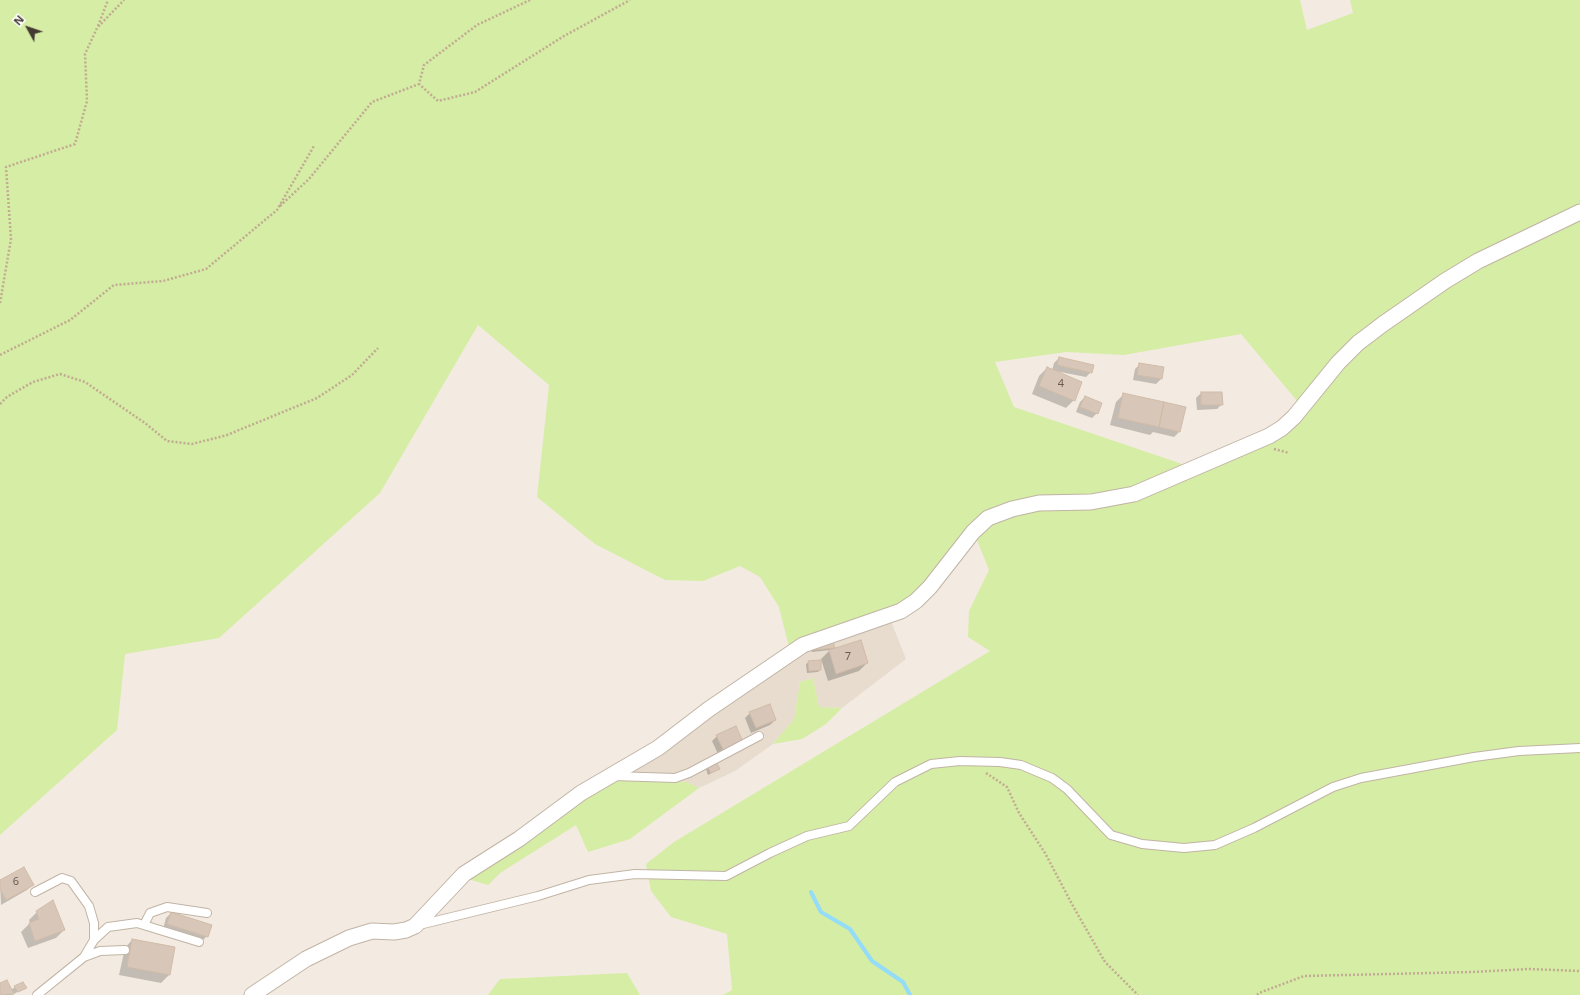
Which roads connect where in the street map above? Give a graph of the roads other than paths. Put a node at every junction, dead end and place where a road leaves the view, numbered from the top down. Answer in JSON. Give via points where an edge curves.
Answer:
{"nodes":[{"id":1,"x":1580,"y":212,"type":"edge"},
{"id":2,"x":759,"y":736,"type":"dead end"},
{"id":3,"x":1580,"y":748,"type":"edge"},
{"id":4,"x":608,"y":776,"type":"junction"},
{"id":5,"x":35,"y":892,"type":"dead end"},
{"id":6,"x":207,"y":913,"type":"dead end"},
{"id":7,"x":144,"y":925,"type":"junction"},
{"id":8,"x":415,"y":926,"type":"junction"},
{"id":9,"x":94,"y":940,"type":"junction"},
{"id":10,"x":199,"y":942,"type":"dead end"},
{"id":11,"x":124,"y":950,"type":"dead end"},
{"id":12,"x":84,"y":957,"type":"junction"},
{"id":13,"x":36,"y":994,"type":"edge"},
{"id":14,"x":252,"y":995,"type":"edge"}],
"edges":[{"from":1,"to":4,"type":"street","via":[[1444,281],[1383,324],[1358,343],[1338,363],[1294,417],[1269,436],[1134,494],[1091,502],[1039,503],[988,518],[973,532],[930,587],[906,608],[803,645],[709,709],[658,748]]},
{"from":2,"to":4,"type":"lane","via":[[689,773],[674,778]]},
{"from":3,"to":8,"type":"lane","via":[[1519,751],[1361,778],[1333,787],[1295,809],[1214,845],[1184,848],[1142,844],[1111,835],[1067,789],[1052,778],[1021,765],[960,761],[931,764],[895,782],[849,826],[807,836],[726,876],[635,874],[589,880],[538,896]]},
{"from":4,"to":8,"type":"street","via":[[519,839],[464,874]]},
{"from":5,"to":9,"type":"lane","via":[[62,878],[71,880],[88,906],[94,923]]},
{"from":6,"to":7,"type":"lane","via":[[168,907],[150,913]]},
{"from":7,"to":9,"type":"lane","via":[[137,923],[108,927]]},
{"from":7,"to":10,"type":"lane"},
{"from":8,"to":14,"type":"street","via":[[400,931],[372,932],[350,938],[306,959]]},
{"from":9,"to":12,"type":"lane"},
{"from":11,"to":12,"type":"lane","via":[[100,951]]},
{"from":12,"to":13,"type":"lane"}]}
